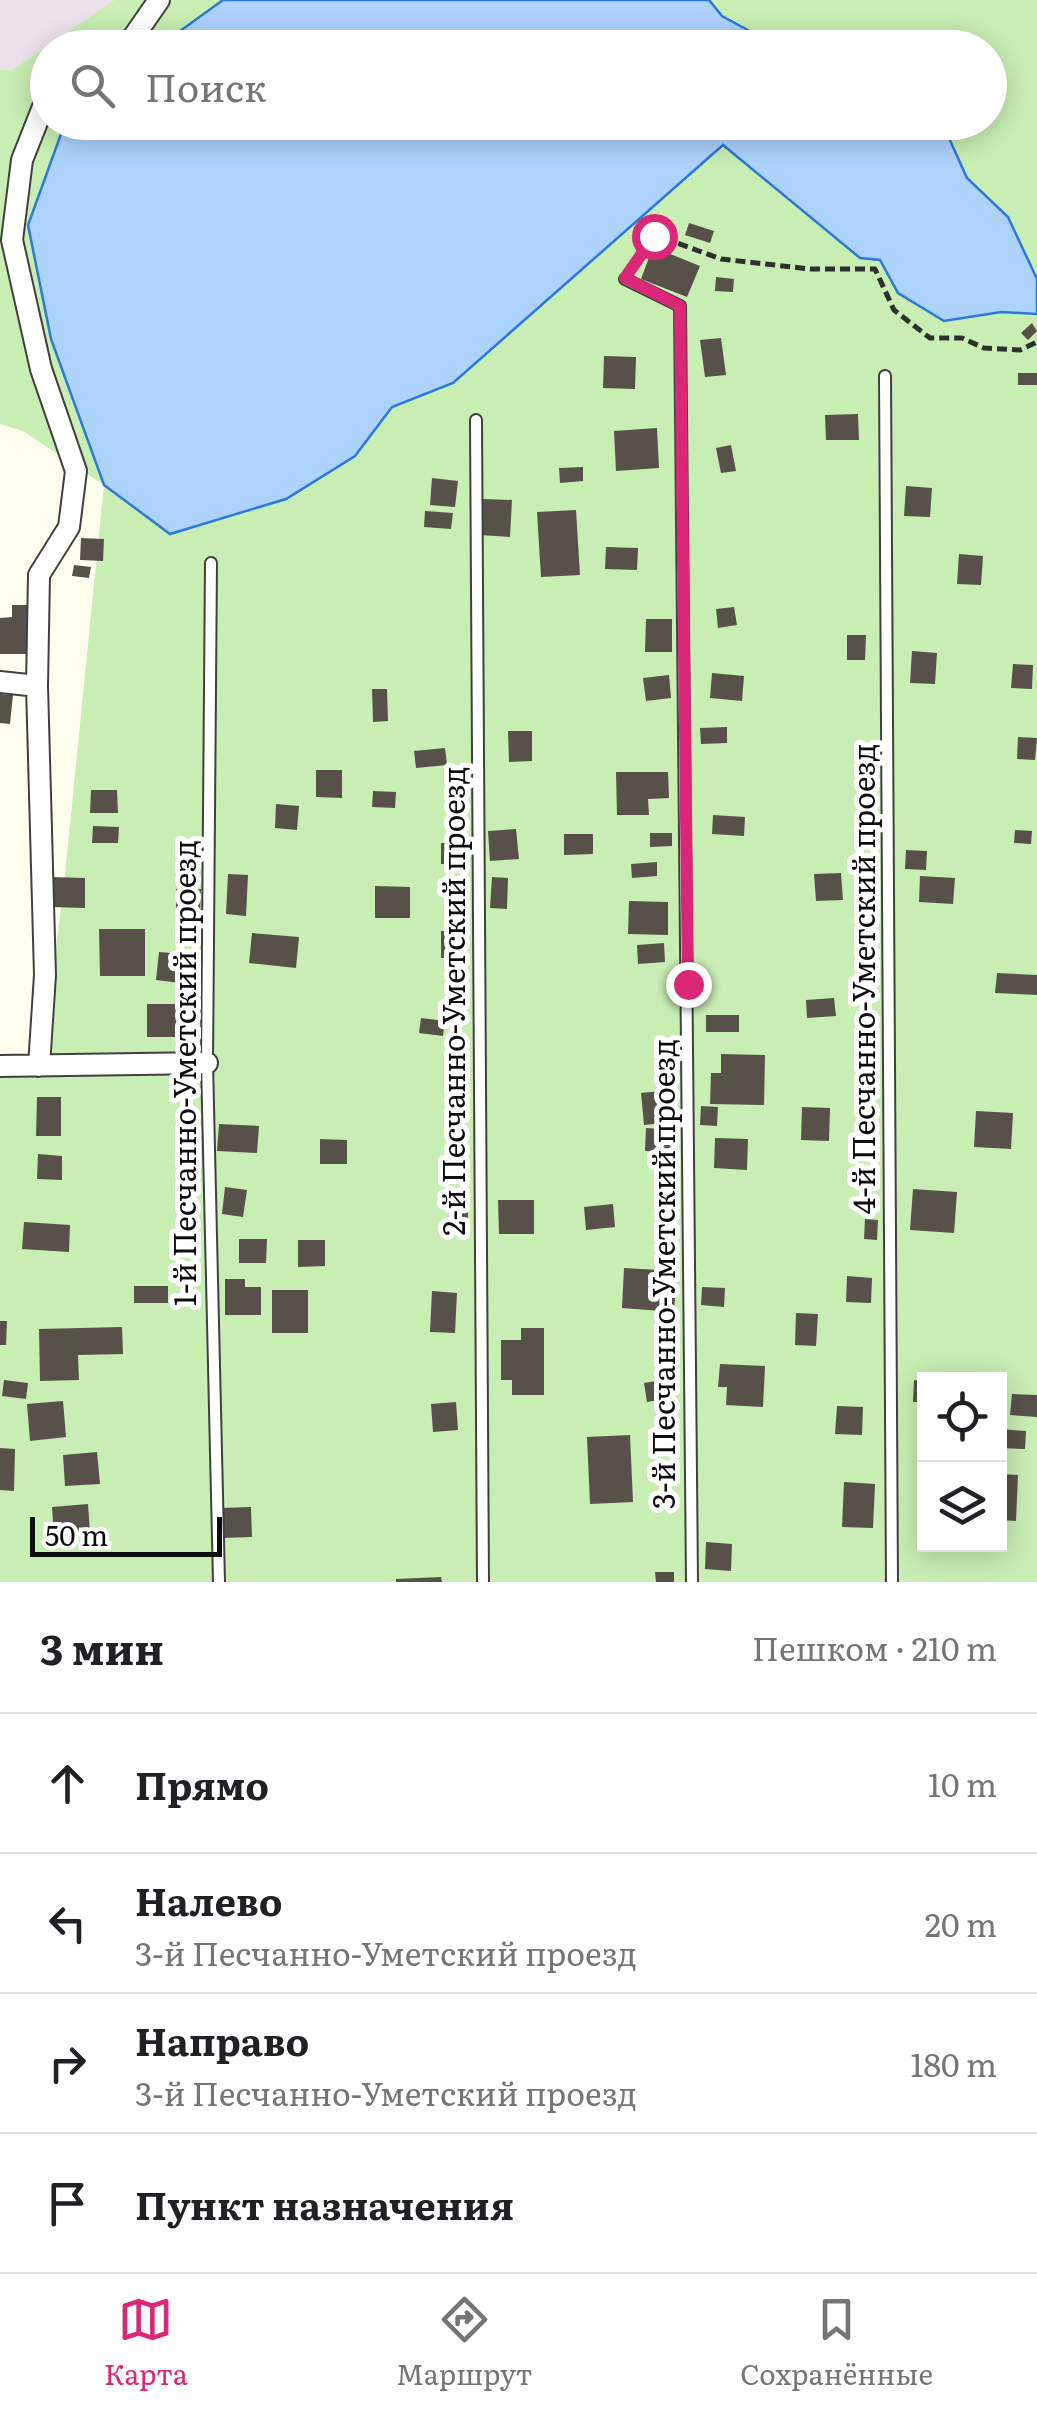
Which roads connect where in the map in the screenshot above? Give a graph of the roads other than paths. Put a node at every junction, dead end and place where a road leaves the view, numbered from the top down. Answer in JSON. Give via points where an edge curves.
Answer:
{"nodes":[{"id":1,"x":158,"y":0,"type":"edge"},
{"id":2,"x":138,"y":30,"type":"edge"},
{"id":3,"x":30,"y":140,"type":"edge"},
{"id":4,"x":625,"y":278,"type":"road end"},
{"id":5,"x":885,"y":376,"type":"dead end"},
{"id":6,"x":476,"y":420,"type":"dead end"},
{"id":7,"x":211,"y":564,"type":"dead end"},
{"id":8,"x":0,"y":682,"type":"edge"},
{"id":9,"x":37,"y":686,"type":"junction"},
{"id":10,"x":207,"y":1063,"type":"junction"},
{"id":11,"x":0,"y":1066,"type":"edge"},
{"id":12,"x":39,"y":1066,"type":"junction"},
{"id":13,"x":219,"y":1582,"type":"edge"},
{"id":14,"x":482,"y":1582,"type":"edge"},
{"id":15,"x":692,"y":1582,"type":"edge"},
{"id":16,"x":892,"y":1582,"type":"edge"}],
"edges":[{"from":1,"to":2,"type":"street"},
{"from":3,"to":9,"type":"street","via":[[12,240],[41,369],[76,470],[69,526],[39,575]]},
{"from":4,"to":15,"type":"lane","name":"3-й Песчанно-Уметский проезд","via":[[680,306]]},
{"from":5,"to":16,"type":"lane","name":"4-й Песчанно-Уметский проезд"},
{"from":6,"to":14,"type":"lane","name":"2-й Песчанно-Уметский проезд"},
{"from":7,"to":10,"type":"lane","name":"1-й Песчанно-Уметский проезд"},
{"from":8,"to":9,"type":"street"},
{"from":9,"to":12,"type":"street","via":[[45,975]]},
{"from":10,"to":12,"type":"street"},
{"from":10,"to":13,"type":"lane","name":"1-й Песчанно-Уметский проезд"},
{"from":11,"to":12,"type":"street"}]}
